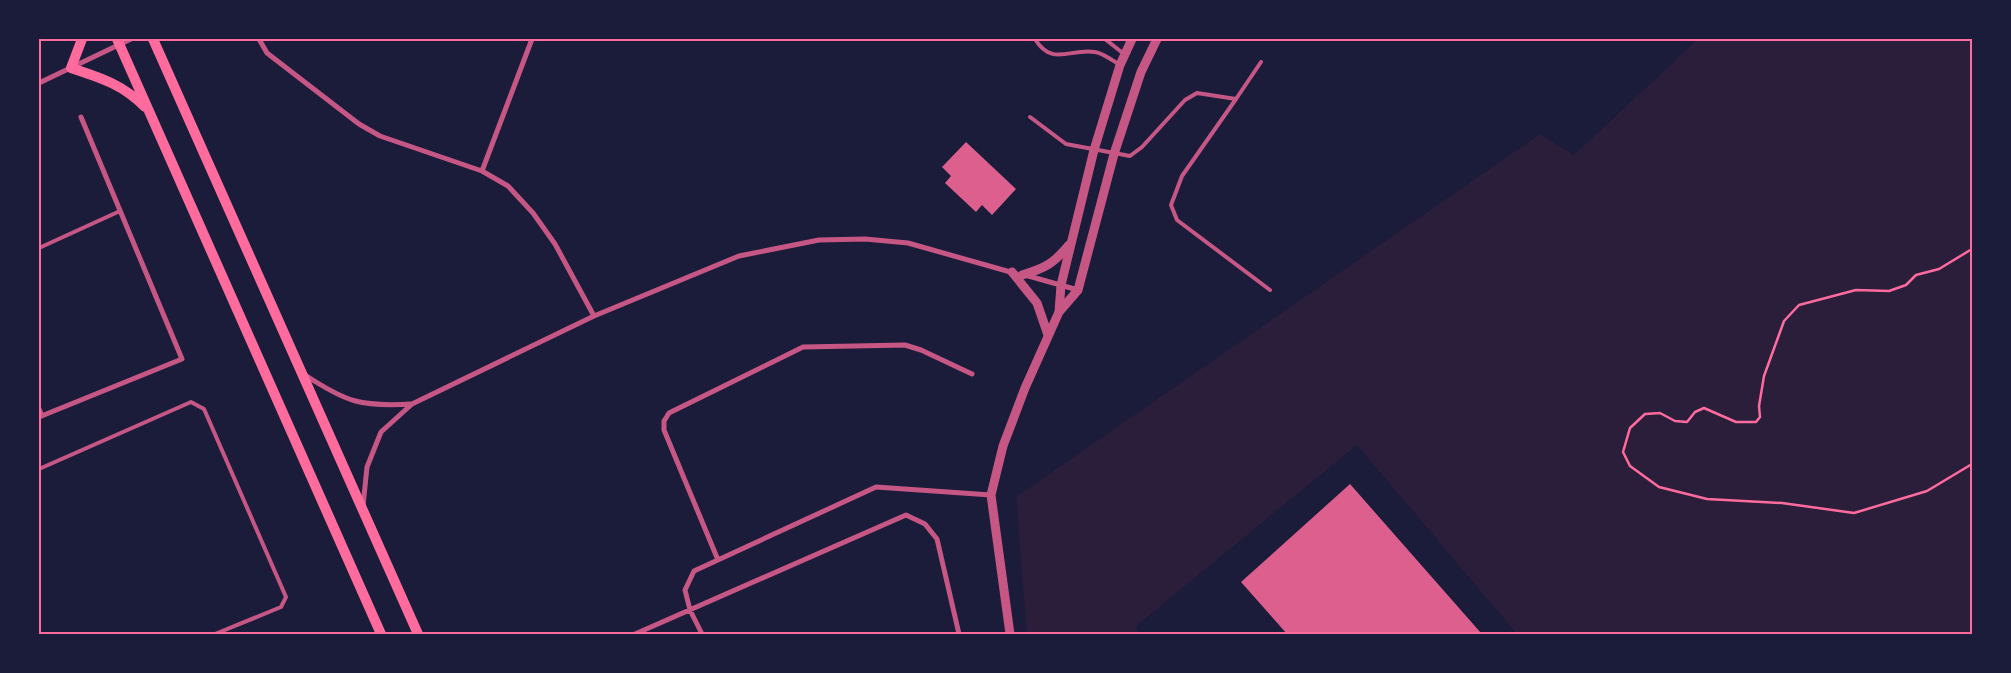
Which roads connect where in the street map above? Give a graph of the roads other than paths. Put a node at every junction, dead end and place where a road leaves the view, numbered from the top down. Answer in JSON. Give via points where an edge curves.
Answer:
{"nodes":[{"id":1,"x":82,"y":39,"type":"edge"},
{"id":2,"x":131,"y":39,"type":"edge"},
{"id":3,"x":153,"y":39,"type":"edge"},
{"id":4,"x":258,"y":39,"type":"edge"},
{"id":5,"x":532,"y":39,"type":"edge"},
{"id":6,"x":1035,"y":39,"type":"edge"},
{"id":7,"x":1105,"y":39,"type":"edge"},
{"id":8,"x":1132,"y":39,"type":"edge"},
{"id":9,"x":1157,"y":39,"type":"edge"},
{"id":10,"x":118,"y":42,"type":"edge"},
{"id":11,"x":1124,"y":54,"type":"junction"},
{"id":12,"x":1261,"y":62,"type":"dead end"},
{"id":13,"x":1120,"y":65,"type":"junction"},
{"id":14,"x":71,"y":68,"type":"junction"},
{"id":15,"x":39,"y":83,"type":"edge"},
{"id":16,"x":1236,"y":99,"type":"junction"},
{"id":17,"x":149,"y":110,"type":"junction"},
{"id":18,"x":81,"y":117,"type":"dead end"},
{"id":19,"x":1030,"y":117,"type":"dead end"},
{"id":20,"x":1094,"y":150,"type":"junction"},
{"id":21,"x":1114,"y":154,"type":"junction"},
{"id":22,"x":482,"y":171,"type":"junction"},
{"id":23,"x":120,"y":211,"type":"junction"},
{"id":24,"x":1071,"y":243,"type":"junction"},
{"id":25,"x":39,"y":248,"type":"edge"},
{"id":26,"x":1012,"y":272,"type":"junction"},
{"id":27,"x":1022,"y":275,"type":"junction"},
{"id":28,"x":1061,"y":285,"type":"junction"},
{"id":29,"x":1078,"y":290,"type":"junction"},
{"id":30,"x":1270,"y":290,"type":"dead end"},
{"id":31,"x":1059,"y":312,"type":"junction"},
{"id":32,"x":594,"y":316,"type":"junction"},
{"id":33,"x":1048,"y":335,"type":"junction"},
{"id":34,"x":302,"y":373,"type":"junction"},
{"id":35,"x":972,"y":374,"type":"dead end"},
{"id":36,"x":412,"y":404,"type":"junction"},
{"id":37,"x":39,"y":409,"type":"edge"},
{"id":38,"x":40,"y":417,"type":"edge"},
{"id":39,"x":39,"y":469,"type":"edge"},
{"id":40,"x":991,"y":495,"type":"junction"},
{"id":41,"x":362,"y":509,"type":"junction"},
{"id":42,"x":718,"y":560,"type":"junction"},
{"id":43,"x":690,"y":610,"type":"junction"},
{"id":44,"x":215,"y":634,"type":"edge"},
{"id":45,"x":381,"y":634,"type":"edge"},
{"id":46,"x":418,"y":634,"type":"edge"},
{"id":47,"x":635,"y":634,"type":"edge"},
{"id":48,"x":702,"y":634,"type":"edge"},
{"id":49,"x":959,"y":634,"type":"edge"},
{"id":50,"x":1010,"y":634,"type":"edge"}],
"edges":[{"from":1,"to":14,"type":"main road"},
{"from":2,"to":10,"type":"street"},
{"from":3,"to":34,"type":"main road"},
{"from":4,"to":22,"type":"street","via":[[267,53],[359,124],[380,136]]},
{"from":5,"to":22,"type":"street"},
{"from":6,"to":13,"type":"lane","via":[[1041,49],[1052,54],[1096,52]]},
{"from":7,"to":11,"type":"lane"},
{"from":8,"to":11,"type":"street"},
{"from":9,"to":21,"type":"street","via":[[1141,72]]},
{"from":10,"to":14,"type":"street"},
{"from":10,"to":17,"type":"main road"},
{"from":11,"to":13,"type":"street"},
{"from":12,"to":16,"type":"lane"},
{"from":13,"to":20,"type":"street"},
{"from":14,"to":15,"type":"street"},
{"from":14,"to":17,"type":"main road","via":[[113,83],[131,93]]},
{"from":16,"to":21,"type":"lane","via":[[1197,93],[1185,100],[1130,156]]},
{"from":16,"to":30,"type":"lane","via":[[1182,176],[1171,205],[1178,220]]},
{"from":17,"to":45,"type":"main road"},
{"from":18,"to":23,"type":"street"},
{"from":19,"to":20,"type":"lane","via":[[1066,144]]},
{"from":20,"to":21,"type":"lane"},
{"from":20,"to":24,"type":"street"},
{"from":21,"to":29,"type":"street"},
{"from":22,"to":32,"type":"street","via":[[508,186],[533,213],[555,244]]},
{"from":23,"to":25,"type":"lane"},
{"from":23,"to":38,"type":"street","via":[[182,359]]},
{"from":24,"to":27,"type":"street","via":[[1056,261]]},
{"from":24,"to":28,"type":"street"},
{"from":26,"to":27,"type":"street"},
{"from":26,"to":32,"type":"street","via":[[908,243],[865,239],[819,240],[739,256]]},
{"from":26,"to":33,"type":"street","via":[[1036,303]]},
{"from":27,"to":28,"type":"street"},
{"from":28,"to":29,"type":"street"},
{"from":28,"to":31,"type":"street"},
{"from":29,"to":31,"type":"street"},
{"from":31,"to":33,"type":"street"},
{"from":32,"to":36,"type":"street"},
{"from":33,"to":40,"type":"street","via":[[1003,446]]},
{"from":34,"to":36,"type":"street","via":[[332,393],[354,402],[384,406]]},
{"from":34,"to":41,"type":"main road"},
{"from":35,"to":42,"type":"street","via":[[905,345],[803,347],[669,413],[664,421],[664,430]]},
{"from":36,"to":41,"type":"street","via":[[381,432],[367,467]]},
{"from":37,"to":38,"type":"street"},
{"from":39,"to":44,"type":"lane","via":[[191,402],[204,410],[286,597],[280,607]]},
{"from":40,"to":42,"type":"street","via":[[876,487]]},
{"from":40,"to":50,"type":"street"},
{"from":41,"to":46,"type":"main road"},
{"from":42,"to":43,"type":"street","via":[[694,571],[685,590]]},
{"from":43,"to":47,"type":"street"},
{"from":43,"to":48,"type":"street"},
{"from":43,"to":49,"type":"street","via":[[906,514],[925,524],[937,539]]}]}
